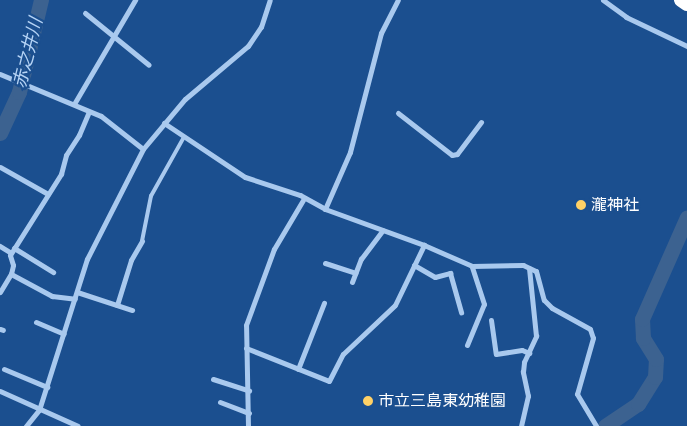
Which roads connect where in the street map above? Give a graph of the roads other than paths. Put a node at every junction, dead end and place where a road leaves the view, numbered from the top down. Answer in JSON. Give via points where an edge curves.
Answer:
{"nodes":[{"id":1,"x":135,"y":0,"type":"edge"},
{"id":2,"x":270,"y":0,"type":"edge"},
{"id":3,"x":398,"y":0,"type":"edge"},
{"id":4,"x":603,"y":0,"type":"edge"},
{"id":5,"x":681,"y":0,"type":"edge"},
{"id":6,"x":687,"y":4,"type":"edge"},
{"id":7,"x":85,"y":13,"type":"dead end"},
{"id":8,"x":114,"y":38,"type":"junction"},
{"id":9,"x":687,"y":46,"type":"edge"},
{"id":10,"x":149,"y":65,"type":"dead end"},
{"id":11,"x":0,"y":74,"type":"edge"},
{"id":12,"x":74,"y":104,"type":"junction"},
{"id":13,"x":89,"y":112,"type":"junction"},
{"id":14,"x":398,"y":113,"type":"dead end"},
{"id":15,"x":481,"y":122,"type":"dead end"},
{"id":16,"x":164,"y":124,"type":"junction"},
{"id":17,"x":184,"y":137,"type":"junction"},
{"id":18,"x":143,"y":149,"type":"junction"},
{"id":19,"x":0,"y":167,"type":"edge"},
{"id":20,"x":48,"y":194,"type":"junction"},
{"id":21,"x":303,"y":200,"type":"junction"},
{"id":22,"x":325,"y":209,"type":"junction"},
{"id":23,"x":383,"y":230,"type":"junction"},
{"id":24,"x":142,"y":241,"type":"joint"},
{"id":25,"x":424,"y":245,"type":"junction"},
{"id":26,"x":0,"y":246,"type":"edge"},
{"id":27,"x":13,"y":250,"type":"junction"},
{"id":28,"x":325,"y":263,"type":"dead end"},
{"id":29,"x":414,"y":265,"type":"junction"},
{"id":30,"x":472,"y":266,"type":"junction"},
{"id":31,"x":529,"y":268,"type":"junction"},
{"id":32,"x":53,"y":272,"type":"dead end"},
{"id":33,"x":354,"y":273,"type":"junction"},
{"id":34,"x":11,"y":274,"type":"junction"},
{"id":35,"x":352,"y":282,"type":"dead end"},
{"id":36,"x":0,"y":292,"type":"edge"},
{"id":37,"x":77,"y":292,"type":"junction"},
{"id":38,"x":76,"y":299,"type":"junction"},
{"id":39,"x":324,"y":304,"type":"dead end"},
{"id":40,"x":117,"y":305,"type":"junction"},
{"id":41,"x":132,"y":310,"type":"dead end"},
{"id":42,"x":462,"y":312,"type":"dead end"},
{"id":43,"x":491,"y":320,"type":"dead end"},
{"id":44,"x":36,"y":322,"type":"dead end"},
{"id":45,"x":64,"y":334,"type":"junction"},
{"id":46,"x":468,"y":345,"type":"dead end"},
{"id":47,"x":246,"y":348,"type":"junction"},
{"id":48,"x":529,"y":353,"type":"junction"},
{"id":49,"x":4,"y":369,"type":"dead end"},
{"id":50,"x":298,"y":369,"type":"junction"},
{"id":51,"x":213,"y":379,"type":"dead end"},
{"id":52,"x":47,"y":387,"type":"junction"},
{"id":53,"x":0,"y":391,"type":"edge"},
{"id":54,"x":248,"y":391,"type":"junction"},
{"id":55,"x":220,"y":402,"type":"dead end"},
{"id":56,"x":40,"y":410,"type":"junction"},
{"id":57,"x":249,"y":413,"type":"junction"},
{"id":58,"x":26,"y":426,"type":"edge"},
{"id":59,"x":78,"y":426,"type":"edge"},
{"id":60,"x":248,"y":426,"type":"edge"},
{"id":61,"x":521,"y":426,"type":"edge"},
{"id":62,"x":596,"y":426,"type":"edge"}],
"edges":[{"from":1,"to":8,"type":"street"},
{"from":2,"to":16,"type":"street","via":[[260,27],[248,46],[185,99]]},
{"from":3,"to":22,"type":"street","via":[[381,33],[350,152]]},
{"from":4,"to":9,"type":"street","via":[[626,17]]},
{"from":5,"to":6,"type":"highway"},
{"from":7,"to":8,"type":"street"},
{"from":8,"to":10,"type":"street"},
{"from":8,"to":12,"type":"street"},
{"from":11,"to":12,"type":"street"},
{"from":12,"to":13,"type":"street"},
{"from":13,"to":18,"type":"street","via":[[109,121]]},
{"from":13,"to":20,"type":"street"},
{"from":14,"to":15,"type":"street","via":[[452,155],[457,154]]},
{"from":16,"to":17,"type":"street"},
{"from":16,"to":18,"type":"street"},
{"from":17,"to":21,"type":"street","via":[[245,177],[300,195]]},
{"from":17,"to":24,"type":"lane","via":[[151,196]]},
{"from":18,"to":37,"type":"street","via":[[87,259]]},
{"from":19,"to":20,"type":"street"},
{"from":20,"to":27,"type":"street"},
{"from":21,"to":22,"type":"street"},
{"from":21,"to":47,"type":"street","via":[[274,249],[262,278],[246,326]]},
{"from":22,"to":23,"type":"street"},
{"from":23,"to":25,"type":"street"},
{"from":23,"to":33,"type":"street"},
{"from":24,"to":40,"type":"street","via":[[131,260]]},
{"from":25,"to":29,"type":"street"},
{"from":25,"to":30,"type":"street"},
{"from":26,"to":27,"type":"street"},
{"from":27,"to":32,"type":"street"},
{"from":27,"to":34,"type":"street"},
{"from":28,"to":33,"type":"street"},
{"from":29,"to":42,"type":"street","via":[[435,277],[450,273]]},
{"from":29,"to":50,"type":"street","via":[[390,312],[343,354],[329,381]]},
{"from":30,"to":31,"type":"street","via":[[516,265]]},
{"from":30,"to":46,"type":"street","via":[[484,304]]},
{"from":31,"to":48,"type":"street","via":[[536,336]]},
{"from":31,"to":62,"type":"street","via":[[539,274],[539,287],[552,308],[590,329],[593,338],[577,394]]},
{"from":33,"to":35,"type":"street"},
{"from":34,"to":36,"type":"street"},
{"from":34,"to":38,"type":"street","via":[[52,296]]},
{"from":37,"to":38,"type":"street"},
{"from":37,"to":40,"type":"street"},
{"from":38,"to":45,"type":"street"},
{"from":39,"to":50,"type":"street"},
{"from":40,"to":41,"type":"street"},
{"from":43,"to":48,"type":"street","via":[[496,354],[522,350]]},
{"from":44,"to":45,"type":"street"},
{"from":45,"to":52,"type":"street"},
{"from":47,"to":50,"type":"street"},
{"from":47,"to":54,"type":"street"},
{"from":48,"to":61,"type":"street","via":[[522,372],[528,396]]},
{"from":49,"to":52,"type":"street"},
{"from":51,"to":54,"type":"street"},
{"from":52,"to":56,"type":"street"},
{"from":53,"to":56,"type":"street"},
{"from":54,"to":57,"type":"street"},
{"from":55,"to":57,"type":"street"},
{"from":56,"to":58,"type":"street"},
{"from":56,"to":59,"type":"street"},
{"from":57,"to":60,"type":"street"}]}
